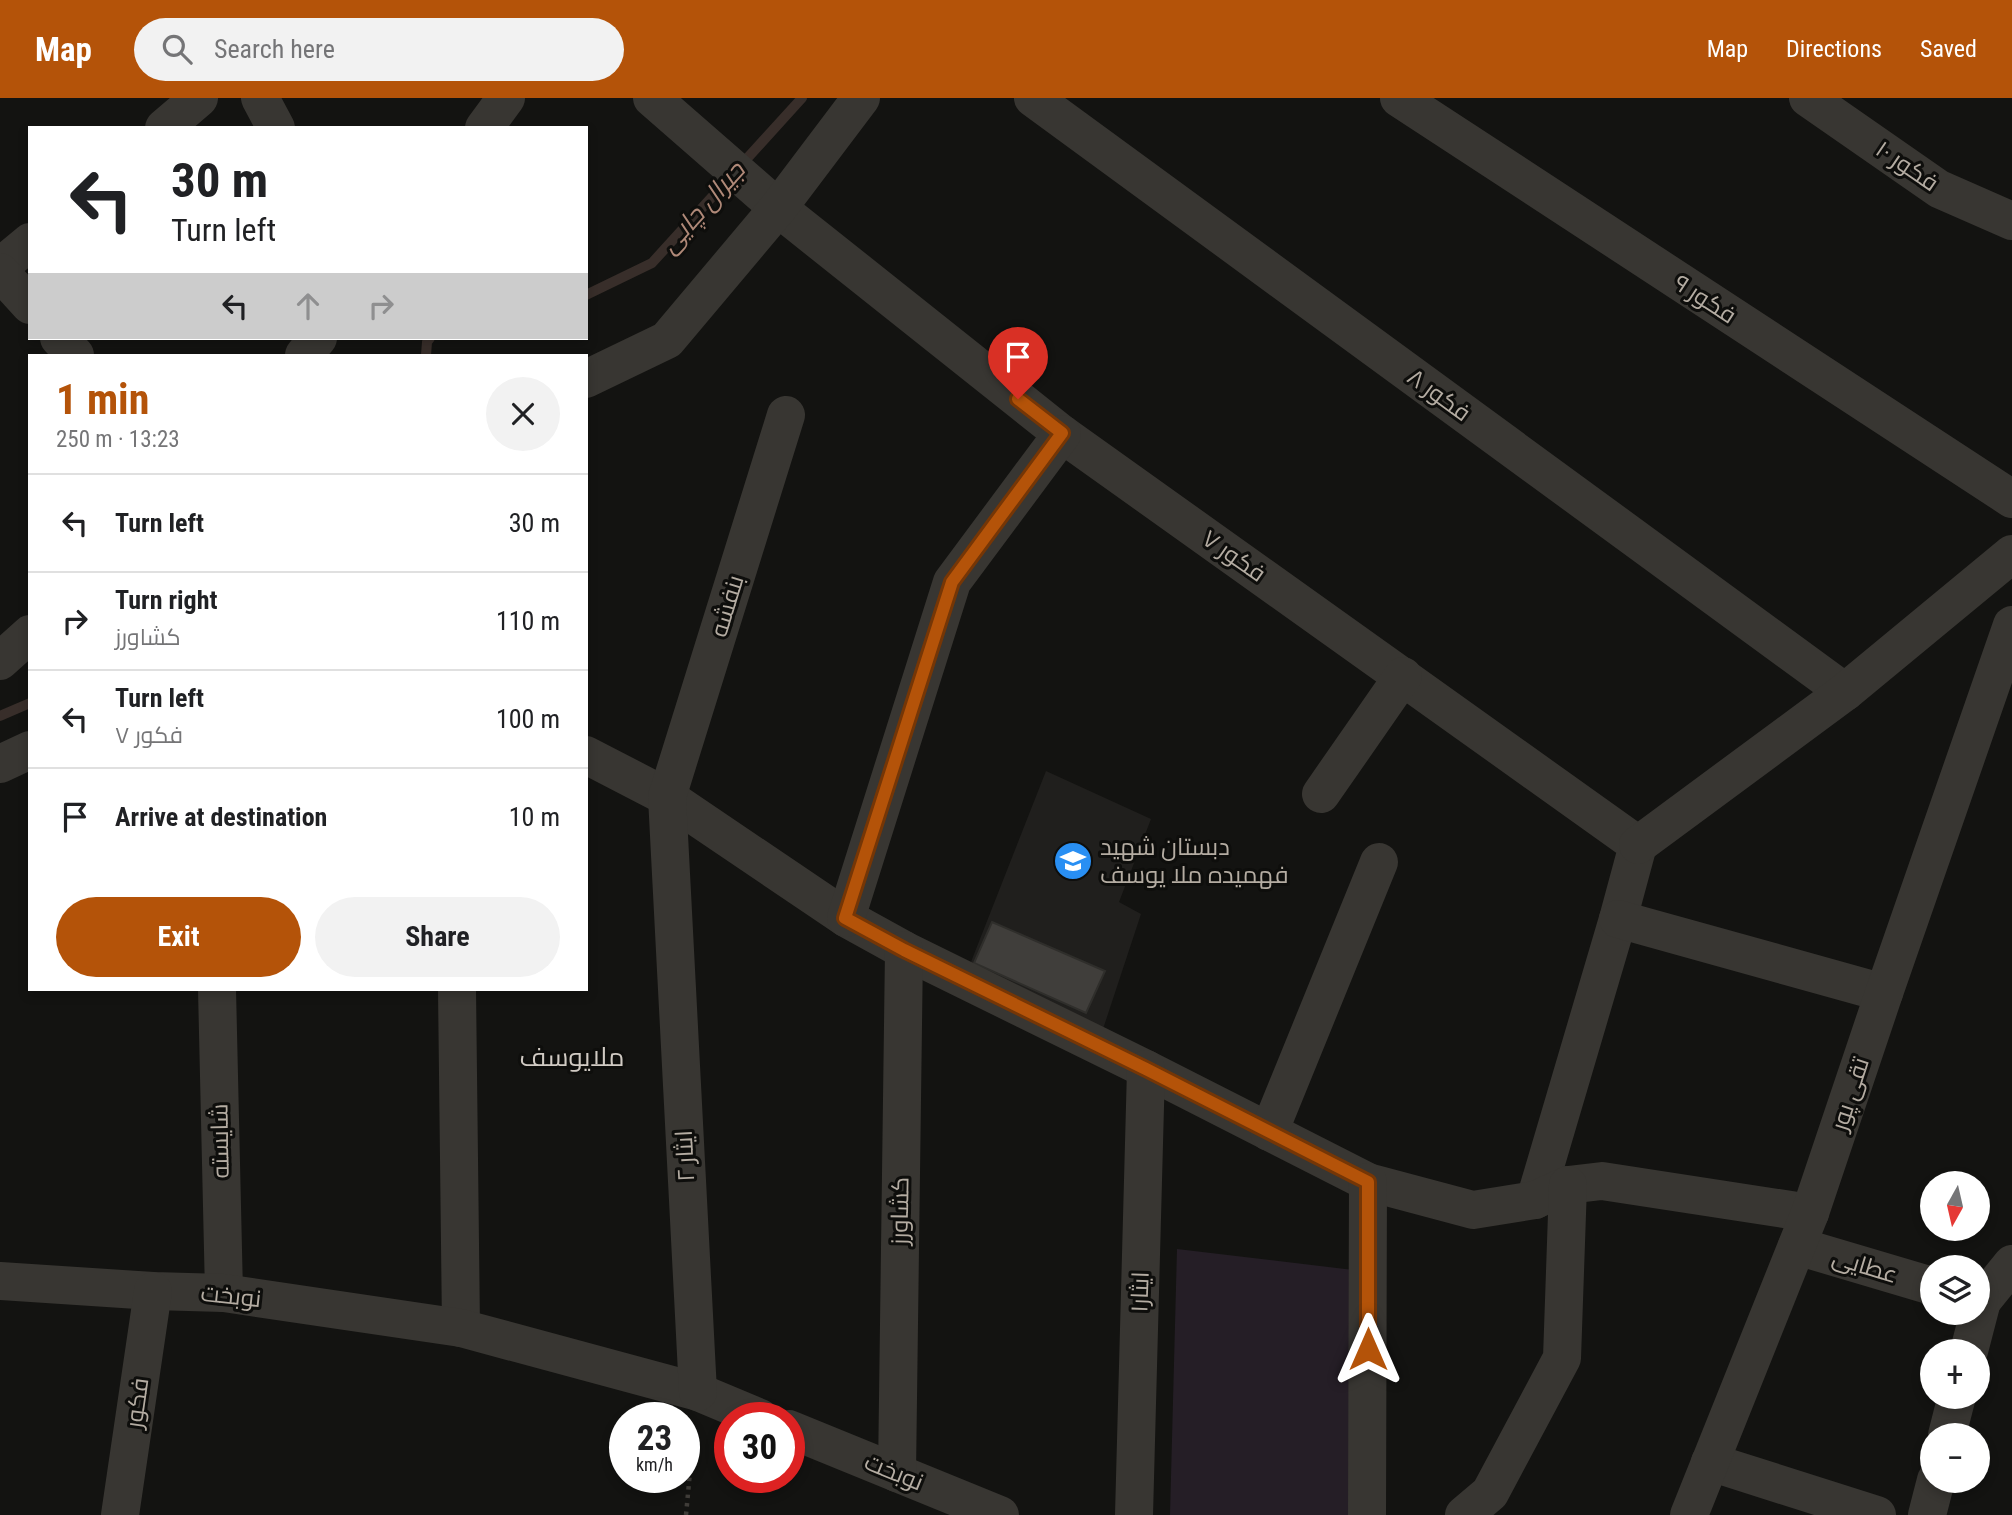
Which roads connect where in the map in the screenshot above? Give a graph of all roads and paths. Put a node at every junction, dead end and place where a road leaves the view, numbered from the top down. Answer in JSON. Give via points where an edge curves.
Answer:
{"nodes":[{"id":1,"x":200,"y":98,"type":"edge"},
{"id":2,"x":260,"y":98,"type":"edge"},
{"id":3,"x":506,"y":98,"type":"edge"},
{"id":4,"x":652,"y":98,"type":"edge"},
{"id":5,"x":861,"y":98,"type":"edge"},
{"id":6,"x":1033,"y":98,"type":"edge"},
{"id":7,"x":1399,"y":98,"type":"edge"},
{"id":8,"x":1808,"y":98,"type":"edge"},
{"id":9,"x":166,"y":126,"type":"edge"},
{"id":10,"x":275,"y":126,"type":"edge"},
{"id":11,"x":485,"y":126,"type":"edge"},
{"id":12,"x":778,"y":208,"type":"junction"},
{"id":13,"x":2012,"y":222,"type":"edge"},
{"id":14,"x":28,"y":244,"type":"edge"},
{"id":15,"x":0,"y":269,"type":"edge"},
{"id":16,"x":28,"y":303,"type":"edge"},
{"id":17,"x":61,"y":340,"type":"edge"},
{"id":18,"x":316,"y":340,"type":"edge"},
{"id":19,"x":74,"y":354,"type":"edge"},
{"id":20,"x":305,"y":354,"type":"edge"},
{"id":21,"x":588,"y":379,"type":"edge"},
{"id":22,"x":786,"y":415,"type":"dead end"},
{"id":23,"x":1062,"y":433,"type":"junction"},
{"id":24,"x":2012,"y":499,"type":"edge"},
{"id":25,"x":2012,"y":554,"type":"edge"},
{"id":26,"x":2012,"y":625,"type":"edge"},
{"id":27,"x":28,"y":636,"type":"edge"},
{"id":28,"x":0,"y":661,"type":"edge"},
{"id":29,"x":2004,"y":671,"type":"edge"},
{"id":30,"x":1403,"y":676,"type":"junction"},
{"id":31,"x":1845,"y":692,"type":"junction"},
{"id":32,"x":28,"y":751,"type":"edge"},
{"id":33,"x":588,"y":756,"type":"edge"},
{"id":34,"x":0,"y":764,"type":"edge"},
{"id":35,"x":1321,"y":793,"type":"dead end"},
{"id":36,"x":667,"y":797,"type":"junction"},
{"id":37,"x":1638,"y":845,"type":"junction"},
{"id":38,"x":1378,"y":862,"type":"dead end"},
{"id":39,"x":845,"y":918,"type":"junction"},
{"id":40,"x":1618,"y":919,"type":"junction"},
{"id":41,"x":904,"y":950,"type":"junction"},
{"id":42,"x":217,"y":991,"type":"edge"},
{"id":43,"x":457,"y":991,"type":"edge"},
{"id":44,"x":1884,"y":993,"type":"junction"},
{"id":45,"x":1146,"y":1069,"type":"junction"},
{"id":46,"x":1269,"y":1132,"type":"junction"},
{"id":47,"x":1368,"y":1182,"type":"junction"},
{"id":48,"x":1552,"y":1192,"type":"junction"},
{"id":49,"x":1804,"y":1229,"type":"junction"},
{"id":50,"x":2012,"y":1264,"type":"edge"},
{"id":51,"x":0,"y":1281,"type":"edge"},
{"id":52,"x":1920,"y":1281,"type":"edge"},
{"id":53,"x":1990,"y":1289,"type":"edge"},
{"id":54,"x":153,"y":1291,"type":"junction"},
{"id":55,"x":223,"y":1293,"type":"junction"},
{"id":56,"x":461,"y":1328,"type":"junction"},
{"id":57,"x":698,"y":1392,"type":"junction"},
{"id":58,"x":722,"y":1402,"type":"edge"},
{"id":59,"x":805,"y":1436,"type":"edge"},
{"id":60,"x":1710,"y":1462,"type":"junction"},
{"id":61,"x":897,"y":1473,"type":"junction"},
{"id":62,"x":1933,"y":1493,"type":"edge"},
{"id":63,"x":120,"y":1515,"type":"edge"},
{"id":64,"x":686,"y":1515,"type":"edge"},
{"id":65,"x":1000,"y":1515,"type":"edge"},
{"id":66,"x":1134,"y":1515,"type":"edge"},
{"id":67,"x":1367,"y":1515,"type":"edge"},
{"id":68,"x":1464,"y":1515,"type":"edge"},
{"id":69,"x":1689,"y":1515,"type":"edge"},
{"id":70,"x":1877,"y":1515,"type":"edge"},
{"id":71,"x":1927,"y":1515,"type":"edge"}],
"edges":[{"from":1,"to":9,"type":"street"},
{"from":2,"to":10,"type":"street"},
{"from":3,"to":11,"type":"street"},
{"from":4,"to":12,"type":"street","name":"فکور ۷"},
{"from":5,"to":12,"type":"street"},
{"from":6,"to":31,"type":"street","name":"فکور ۸"},
{"from":7,"to":24,"type":"street","name":"فکور ۹"},
{"from":8,"to":13,"type":"street","name":"فکور ۱۰","via":[[1939,189]]},
{"from":12,"to":21,"type":"street","via":[[667,340]]},
{"from":12,"to":23,"type":"street","name":"فکور ۷"},
{"from":14,"to":15,"type":"street"},
{"from":15,"to":16,"type":"street"},
{"from":17,"to":19,"type":"street"},
{"from":18,"to":20,"type":"street"},
{"from":22,"to":36,"type":"street","name":"بنفشه"},
{"from":23,"to":30,"type":"street","name":"فکور ۷"},
{"from":23,"to":39,"type":"street","via":[[952,582]]},
{"from":25,"to":31,"type":"street"},
{"from":26,"to":29,"type":"street","name":"تقی پور"},
{"from":27,"to":28,"type":"street"},
{"from":29,"to":44,"type":"street","name":"تقی پور"},
{"from":30,"to":35,"type":"street"},
{"from":30,"to":37,"type":"street","name":"فکور ۷"},
{"from":31,"to":37,"type":"street"},
{"from":32,"to":34,"type":"street"},
{"from":33,"to":36,"type":"street","name":"عطایی"},
{"from":36,"to":39,"type":"street","name":"عطایی"},
{"from":36,"to":57,"type":"street","name":"ایثار ۲"},
{"from":37,"to":40,"type":"street"},
{"from":38,"to":46,"type":"street"},
{"from":39,"to":41,"type":"street","name":"عطایی"},
{"from":40,"to":44,"type":"street"},
{"from":40,"to":48,"type":"street"},
{"from":41,"to":45,"type":"street","name":"عطایی"},
{"from":41,"to":61,"type":"street","name":"کشاورز"},
{"from":42,"to":55,"type":"street","name":"شایسته"},
{"from":43,"to":56,"type":"street"},
{"from":44,"to":49,"type":"street","name":"تقی پور"},
{"from":45,"to":46,"type":"street","name":"عطایی"},
{"from":45,"to":66,"type":"street","name":"ایثار۱"},
{"from":46,"to":47,"type":"street","name":"عطایی"},
{"from":47,"to":48,"type":"street","name":"عطایی","via":[[1473,1210]]},
{"from":47,"to":67,"type":"street"},
{"from":48,"to":49,"type":"street","name":"عطایی","via":[[1602,1181]]},
{"from":48,"to":68,"type":"street","via":[[1562,1358],[1490,1493]]},
{"from":49,"to":52,"type":"street","name":"عطایی"},
{"from":49,"to":60,"type":"street","name":"تقی پور"},
{"from":50,"to":53,"type":"street"},
{"from":51,"to":54,"type":"street","name":"نوبخت"},
{"from":54,"to":55,"type":"street","name":"نوبخت"},
{"from":54,"to":63,"type":"street","name":"فکور"},
{"from":55,"to":56,"type":"street","name":"نوبخت"},
{"from":56,"to":57,"type":"street","name":"نوبخت"},
{"from":57,"to":58,"type":"street","name":"نوبخت"},
{"from":57,"to":64,"type":"path"},
{"from":59,"to":61,"type":"street","name":"نوبخت"},
{"from":60,"to":69,"type":"street","name":"تقی پور"},
{"from":60,"to":70,"type":"street"},
{"from":61,"to":65,"type":"street","name":"نوبخت"},
{"from":62,"to":71,"type":"street"}]}
